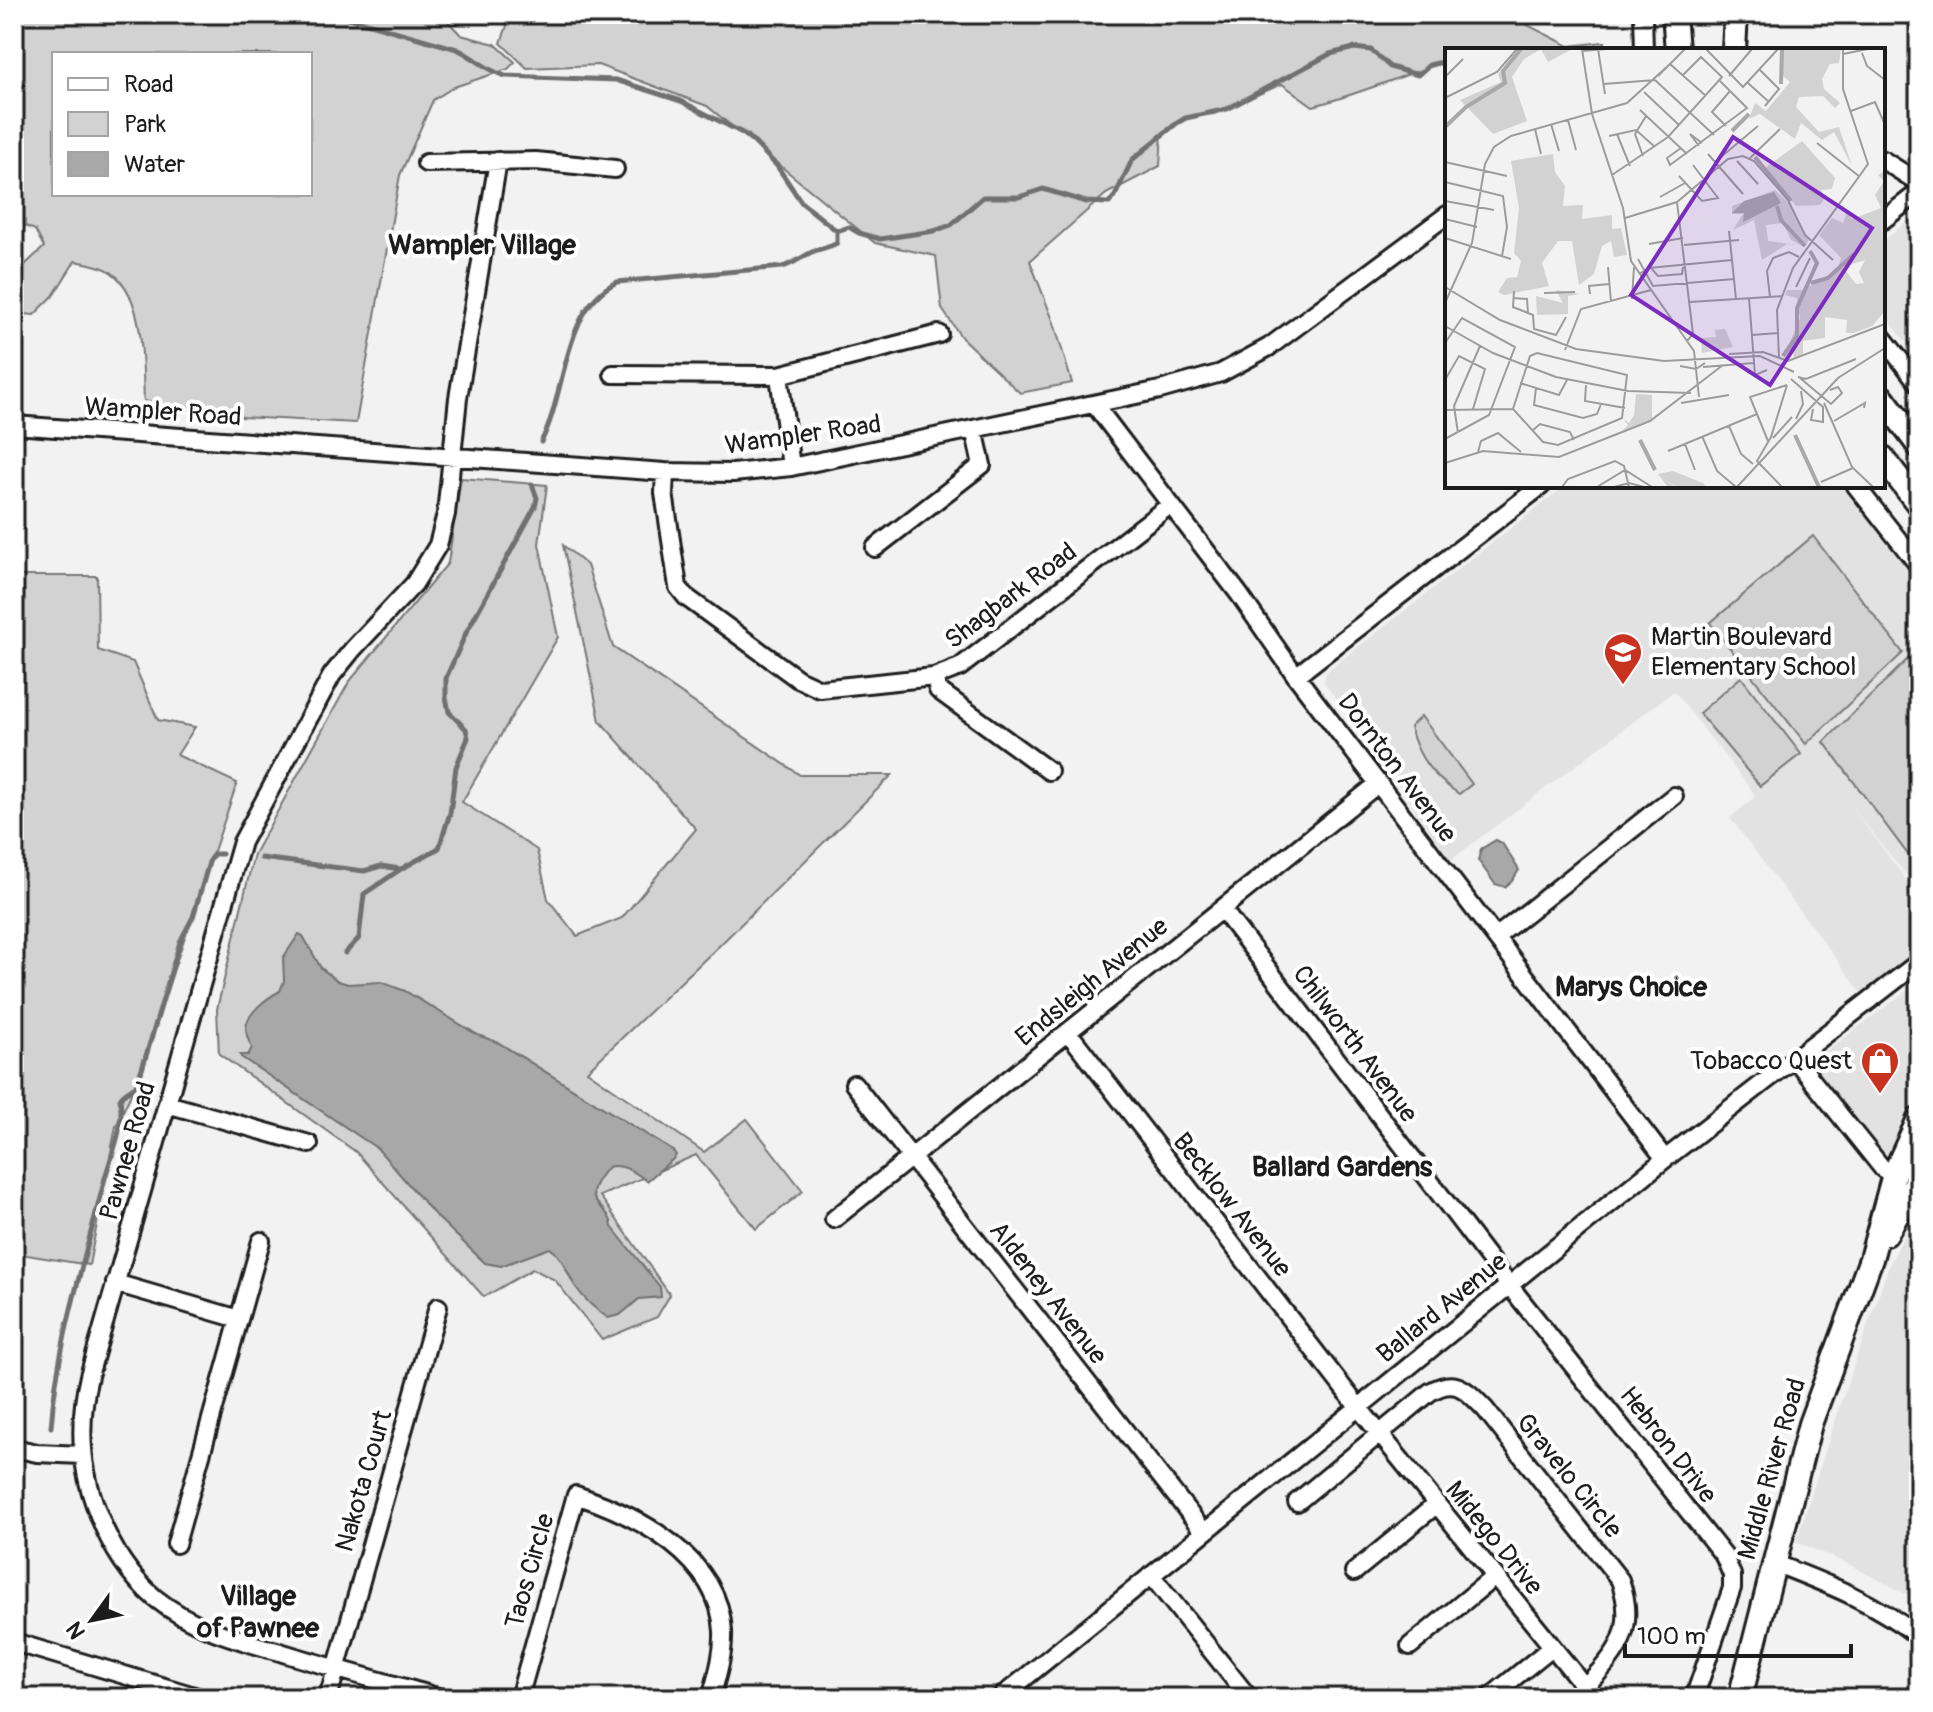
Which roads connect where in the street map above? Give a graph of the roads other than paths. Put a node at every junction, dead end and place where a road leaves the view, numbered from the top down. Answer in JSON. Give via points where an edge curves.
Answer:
{"nodes":[{"id":1,"x":1643,"y":14,"type":"edge"},
{"id":2,"x":1674,"y":14,"type":"edge"},
{"id":3,"x":1736,"y":14,"type":"edge"},
{"id":4,"x":1644,"y":48,"type":"edge"},
{"id":5,"x":1677,"y":48,"type":"edge"},
{"id":6,"x":1734,"y":48,"type":"edge"},
{"id":7,"x":498,"y":161,"type":"junction"},
{"id":8,"x":1885,"y":161,"type":"edge"},
{"id":9,"x":426,"y":163,"type":"dead end"},
{"id":10,"x":615,"y":169,"type":"dead end"},
{"id":11,"x":1919,"y":183,"type":"edge"},
{"id":12,"x":1919,"y":192,"type":"edge"},
{"id":13,"x":1885,"y":218,"type":"edge"},
{"id":14,"x":1442,"y":219,"type":"edge"},
{"id":15,"x":939,"y":334,"type":"dead end"},
{"id":16,"x":1885,"y":341,"type":"edge"},
{"id":17,"x":613,"y":374,"type":"dead end"},
{"id":18,"x":779,"y":375,"type":"junction"},
{"id":19,"x":1919,"y":384,"type":"edge"},
{"id":20,"x":1885,"y":401,"type":"edge"},
{"id":21,"x":1094,"y":404,"type":"junction"},
{"id":22,"x":14,"y":425,"type":"edge"},
{"id":23,"x":974,"y":429,"type":"junction"},
{"id":24,"x":1919,"y":446,"type":"edge"},
{"id":25,"x":452,"y":457,"type":"junction"},
{"id":26,"x":1885,"y":461,"type":"edge"},
{"id":27,"x":791,"y":467,"type":"junction"},
{"id":28,"x":665,"y":472,"type":"junction"},
{"id":29,"x":1538,"y":488,"type":"edge"},
{"id":30,"x":1858,"y":488,"type":"edge"},
{"id":31,"x":1170,"y":505,"type":"junction"},
{"id":32,"x":1919,"y":505,"type":"edge"},
{"id":33,"x":875,"y":548,"type":"dead end"},
{"id":34,"x":1919,"y":566,"type":"edge"},
{"id":35,"x":1296,"y":676,"type":"junction"},
{"id":36,"x":934,"y":677,"type":"junction"},
{"id":37,"x":1049,"y":771,"type":"dead end"},
{"id":38,"x":1379,"y":783,"type":"junction"},
{"id":39,"x":1674,"y":796,"type":"dead end"},
{"id":40,"x":1222,"y":909,"type":"junction"},
{"id":41,"x":1496,"y":937,"type":"junction"},
{"id":42,"x":1919,"y":962,"type":"edge"},
{"id":43,"x":1068,"y":1032,"type":"junction"},
{"id":44,"x":1795,"y":1059,"type":"junction"},
{"id":45,"x":854,"y":1084,"type":"dead end"},
{"id":46,"x":167,"y":1104,"type":"junction"},
{"id":47,"x":1919,"y":1119,"type":"edge"},
{"id":48,"x":309,"y":1144,"type":"dead end"},
{"id":49,"x":911,"y":1157,"type":"junction"},
{"id":50,"x":1665,"y":1159,"type":"junction"},
{"id":51,"x":1894,"y":1174,"type":"junction"},
{"id":52,"x":1919,"y":1177,"type":"edge"},
{"id":53,"x":834,"y":1219,"type":"dead end"},
{"id":54,"x":261,"y":1241,"type":"dead end"},
{"id":55,"x":1871,"y":1259,"type":"junction"},
{"id":56,"x":115,"y":1283,"type":"junction"},
{"id":57,"x":1509,"y":1285,"type":"junction"},
{"id":58,"x":438,"y":1307,"type":"dead end"},
{"id":59,"x":239,"y":1319,"type":"junction"},
{"id":60,"x":1358,"y":1407,"type":"junction"},
{"id":61,"x":1379,"y":1434,"type":"junction"},
{"id":62,"x":14,"y":1448,"type":"edge"},
{"id":63,"x":82,"y":1455,"type":"junction"},
{"id":64,"x":1297,"y":1502,"type":"dead end"},
{"id":65,"x":1437,"y":1504,"type":"junction"},
{"id":66,"x":1204,"y":1532,"type":"junction"},
{"id":67,"x":176,"y":1544,"type":"dead end"},
{"id":68,"x":1774,"y":1563,"type":"junction"},
{"id":69,"x":1354,"y":1572,"type":"dead end"},
{"id":70,"x":1151,"y":1575,"type":"junction"},
{"id":71,"x":1494,"y":1577,"type":"junction"},
{"id":72,"x":1919,"y":1637,"type":"edge"},
{"id":73,"x":14,"y":1642,"type":"edge"},
{"id":74,"x":1410,"y":1646,"type":"dead end"},
{"id":75,"x":1552,"y":1647,"type":"junction"},
{"id":76,"x":337,"y":1668,"type":"junction"},
{"id":77,"x":1589,"y":1692,"type":"edge"},
{"id":78,"x":1007,"y":1696,"type":"edge"},
{"id":79,"x":201,"y":1698,"type":"edge"},
{"id":80,"x":328,"y":1698,"type":"edge"},
{"id":81,"x":441,"y":1698,"type":"edge"},
{"id":82,"x":519,"y":1698,"type":"edge"},
{"id":83,"x":711,"y":1698,"type":"edge"},
{"id":84,"x":1249,"y":1698,"type":"edge"},
{"id":85,"x":1489,"y":1698,"type":"edge"},
{"id":86,"x":1694,"y":1698,"type":"edge"},
{"id":87,"x":1740,"y":1698,"type":"edge"}],
"edges":[{"from":1,"to":4,"type":"street"},
{"from":2,"to":5,"type":"street"},
{"from":3,"to":6,"type":"street"},
{"from":7,"to":9,"type":"street"},
{"from":7,"to":10,"type":"street"},
{"from":7,"to":25,"type":"street","name":"Pawnee Road"},
{"from":8,"to":11,"type":"street"},
{"from":12,"to":13,"type":"street"},
{"from":14,"to":21,"type":"street","name":"Wampler Road","via":[[1296,329],[1240,364],[1185,384]]},
{"from":15,"to":18,"type":"street"},
{"from":16,"to":19,"type":"street"},
{"from":17,"to":18,"type":"street"},
{"from":18,"to":27,"type":"street"},
{"from":20,"to":24,"type":"street"},
{"from":21,"to":23,"type":"street","name":"Wampler Road"},
{"from":21,"to":31,"type":"street","name":"Dornton Avenue"},
{"from":22,"to":25,"type":"street","name":"Wampler Road"},
{"from":23,"to":27,"type":"street","name":"Wampler Road"},
{"from":23,"to":33,"type":"street","via":[[982,465]]},
{"from":25,"to":28,"type":"street","name":"Wampler Road"},
{"from":25,"to":46,"type":"street","name":"Pawnee Road","via":[[446,514],[433,555],[414,584],[332,675],[242,842]]},
{"from":26,"to":32,"type":"street"},
{"from":27,"to":28,"type":"street","name":"Wampler Road"},
{"from":28,"to":36,"type":"street","name":"Shagbark Road","via":[[674,577],[686,597],[809,686]]},
{"from":29,"to":35,"type":"street"},
{"from":30,"to":34,"type":"street"},
{"from":31,"to":35,"type":"street","name":"Dornton Avenue"},
{"from":31,"to":36,"type":"street","name":"Shagbark Road","via":[[960,667]]},
{"from":35,"to":38,"type":"street","name":"Dornton Avenue"},
{"from":36,"to":37,"type":"street","via":[[938,690]]},
{"from":38,"to":40,"type":"street","name":"Endsleigh Avenue"},
{"from":38,"to":41,"type":"street","name":"Dornton Avenue"},
{"from":39,"to":41,"type":"street"},
{"from":40,"to":43,"type":"street","name":"Endsleigh Avenue"},
{"from":40,"to":57,"type":"street","name":"Chilworth Avenue"},
{"from":41,"to":50,"type":"street","name":"Dornton Avenue"},
{"from":42,"to":44,"type":"street","name":"Ballard Avenue"},
{"from":43,"to":49,"type":"street","name":"Endsleigh Avenue"},
{"from":43,"to":60,"type":"street","name":"Becklow Avenue"},
{"from":44,"to":50,"type":"street","name":"Ballard Avenue"},
{"from":44,"to":51,"type":"street","via":[[1883,1169]]},
{"from":45,"to":49,"type":"street","name":"Aldeney Avenue"},
{"from":46,"to":48,"type":"street"},
{"from":46,"to":56,"type":"street","name":"Pawnee Road"},
{"from":47,"to":51,"type":"street","name":"Middle River Road"},
{"from":49,"to":53,"type":"street","name":"Endsleigh Avenue"},
{"from":49,"to":66,"type":"street","name":"Aldeney Avenue"},
{"from":50,"to":57,"type":"street","name":"Ballard Avenue"},
{"from":51,"to":55,"type":"street","name":"Middle River Road"},
{"from":52,"to":55,"type":"street","name":"Middle River Road"},
{"from":54,"to":59,"type":"street"},
{"from":55,"to":68,"type":"street","name":"Middle River Road","via":[[1821,1389]]},
{"from":56,"to":59,"type":"street"},
{"from":56,"to":63,"type":"street","name":"Pawnee Road","via":[[83,1401]]},
{"from":57,"to":60,"type":"street","name":"Ballard Avenue"},
{"from":57,"to":86,"type":"street","name":"Hebron Drive","via":[[1730,1568],[1732,1588]]},
{"from":58,"to":76,"type":"street","name":"Nakota Court"},
{"from":59,"to":67,"type":"street"},
{"from":60,"to":61,"type":"street","name":"Midego Drive"},
{"from":60,"to":66,"type":"street","name":"Ballard Avenue"},
{"from":61,"to":64,"type":"street"},
{"from":61,"to":65,"type":"street","name":"Midego Drive"},
{"from":61,"to":77,"type":"street","name":"Gravelo Circle","via":[[1430,1392],[1448,1385],[1467,1390],[1504,1433],[1611,1567],[1627,1601],[1626,1625],[1616,1652]]},
{"from":62,"to":63,"type":"street"},
{"from":63,"to":76,"type":"street","name":"Pawnee Road","via":[[108,1536],[155,1598],[219,1633]]},
{"from":65,"to":69,"type":"street"},
{"from":65,"to":71,"type":"street","name":"Midego Drive"},
{"from":66,"to":70,"type":"street","name":"Ballard Avenue"},
{"from":68,"to":72,"type":"street","via":[[1838,1587]]},
{"from":68,"to":87,"type":"street","name":"Middle River Road"},
{"from":70,"to":78,"type":"street","name":"Ballard Avenue"},
{"from":70,"to":84,"type":"street"},
{"from":71,"to":74,"type":"street"},
{"from":71,"to":75,"type":"street","name":"Midego Drive"},
{"from":73,"to":79,"type":"street"},
{"from":75,"to":77,"type":"street","name":"Midego Drive"},
{"from":75,"to":85,"type":"street"},
{"from":76,"to":80,"type":"street","name":"Nakota Court"},
{"from":76,"to":81,"type":"street","name":"Pawnee Road"},
{"from":82,"to":83,"type":"street","name":"Taos Circle","via":[[576,1495],[653,1531],[684,1555],[707,1583],[723,1627]]}]}
